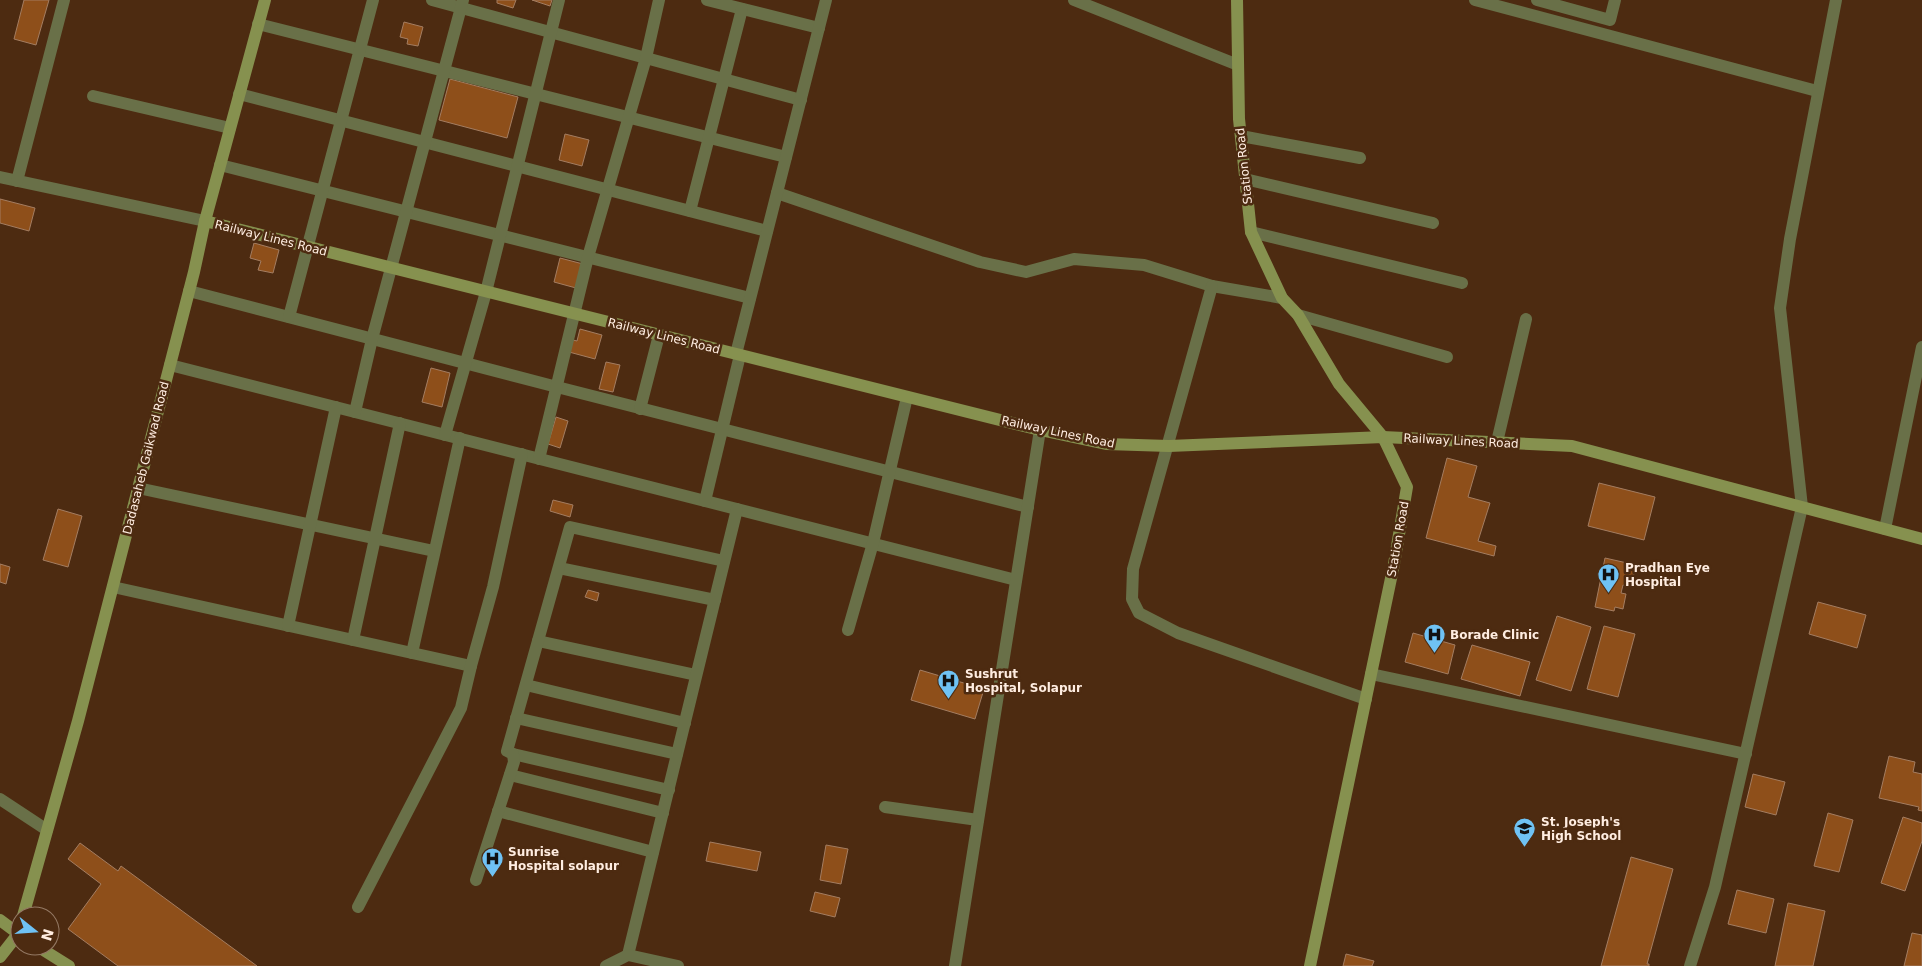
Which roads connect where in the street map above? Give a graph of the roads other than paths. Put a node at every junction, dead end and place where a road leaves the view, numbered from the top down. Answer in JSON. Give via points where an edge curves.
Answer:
{"nodes":[{"id":1,"x":64,"y":0,"type":"edge"},
{"id":2,"x":264,"y":0,"type":"edge"},
{"id":3,"x":373,"y":0,"type":"edge"},
{"id":4,"x":432,"y":0,"type":"edge"},
{"id":5,"x":559,"y":0,"type":"edge"},
{"id":6,"x":659,"y":0,"type":"edge"},
{"id":7,"x":707,"y":0,"type":"edge"},
{"id":8,"x":826,"y":0,"type":"edge"},
{"id":9,"x":1074,"y":0,"type":"edge"},
{"id":10,"x":1237,"y":0,"type":"edge"},
{"id":11,"x":1475,"y":0,"type":"edge"},
{"id":12,"x":1537,"y":0,"type":"edge"},
{"id":13,"x":1615,"y":0,"type":"edge"},
{"id":14,"x":1836,"y":0,"type":"edge"},
{"id":15,"x":462,"y":4,"type":"edge"},
{"id":16,"x":742,"y":9,"type":"junction"},
{"id":17,"x":258,"y":24,"type":"junction"},
{"id":18,"x":819,"y":28,"type":"junction"},
{"id":19,"x":551,"y":32,"type":"junction"},
{"id":20,"x":359,"y":49,"type":"junction"},
{"id":21,"x":646,"y":58,"type":"junction"},
{"id":22,"x":1238,"y":66,"type":"junction"},
{"id":23,"x":445,"y":71,"type":"junction"},
{"id":24,"x":724,"y":79,"type":"junction"},
{"id":25,"x":1817,"y":91,"type":"junction"},
{"id":26,"x":239,"y":94,"type":"junction"},
{"id":27,"x":536,"y":94,"type":"junction"},
{"id":28,"x":93,"y":96,"type":"dead end"},
{"id":29,"x":801,"y":100,"type":"junction"},
{"id":30,"x":628,"y":117,"type":"junction"},
{"id":31,"x":341,"y":120,"type":"junction"},
{"id":32,"x":230,"y":128,"type":"junction"},
{"id":33,"x":1241,"y":136,"type":"junction"},
{"id":34,"x":709,"y":138,"type":"junction"},
{"id":35,"x":426,"y":142,"type":"junction"},
{"id":36,"x":786,"y":157,"type":"junction"},
{"id":37,"x":1360,"y":158,"type":"dead end"},
{"id":38,"x":220,"y":165,"type":"junction"},
{"id":39,"x":517,"y":166,"type":"junction"},
{"id":40,"x":0,"y":177,"type":"edge"},
{"id":41,"x":1245,"y":179,"type":"junction"},
{"id":42,"x":17,"y":181,"type":"junction"},
{"id":43,"x":609,"y":190,"type":"junction"},
{"id":44,"x":322,"y":191,"type":"junction"},
{"id":45,"x":777,"y":193,"type":"junction"},
{"id":46,"x":406,"y":211,"type":"junction"},
{"id":47,"x":690,"y":211,"type":"junction"},
{"id":48,"x":205,"y":222,"type":"junction"},
{"id":49,"x":1433,"y":223,"type":"dead end"},
{"id":50,"x":767,"y":231,"type":"junction"},
{"id":51,"x":1251,"y":232,"type":"junction"},
{"id":52,"x":500,"y":235,"type":"junction"},
{"id":53,"x":307,"y":247,"type":"junction"},
{"id":54,"x":588,"y":257,"type":"junction"},
{"id":55,"x":392,"y":269,"type":"junction"},
{"id":56,"x":1462,"y":283,"type":"dead end"},
{"id":57,"x":1212,"y":286,"type":"junction"},
{"id":58,"x":189,"y":290,"type":"junction"},
{"id":59,"x":486,"y":292,"type":"junction"},
{"id":60,"x":750,"y":298,"type":"junction"},
{"id":61,"x":1282,"y":298,"type":"junction"},
{"id":62,"x":574,"y":314,"type":"junction"},
{"id":63,"x":1298,"y":315,"type":"junction"},
{"id":64,"x":289,"y":317,"type":"junction"},
{"id":65,"x":1526,"y":319,"type":"dead end"},
{"id":66,"x":659,"y":335,"type":"junction"},
{"id":67,"x":372,"y":339,"type":"junction"},
{"id":68,"x":1922,"y":346,"type":"edge"},
{"id":69,"x":738,"y":355,"type":"junction"},
{"id":70,"x":1447,"y":357,"type":"dead end"},
{"id":71,"x":466,"y":364,"type":"junction"},
{"id":72,"x":170,"y":365,"type":"junction"},
{"id":73,"x":556,"y":387,"type":"junction"},
{"id":74,"x":906,"y":397,"type":"junction"},
{"id":75,"x":336,"y":407,"type":"junction"},
{"id":76,"x":640,"y":409,"type":"junction"},
{"id":77,"x":354,"y":412,"type":"junction"},
{"id":78,"x":400,"y":423,"type":"junction"},
{"id":79,"x":722,"y":430,"type":"junction"},
{"id":80,"x":1040,"y":430,"type":"junction"},
{"id":81,"x":445,"y":435,"type":"junction"},
{"id":82,"x":1383,"y":437,"type":"junction"},
{"id":83,"x":460,"y":438,"type":"junction"},
{"id":84,"x":1497,"y":442,"type":"junction"},
{"id":85,"x":1168,"y":446,"type":"junction"},
{"id":86,"x":522,"y":454,"type":"junction"},
{"id":87,"x":540,"y":459,"type":"junction"},
{"id":88,"x":889,"y":472,"type":"junction"},
{"id":89,"x":138,"y":488,"type":"junction"},
{"id":90,"x":706,"y":501,"type":"junction"},
{"id":91,"x":1028,"y":507,"type":"junction"},
{"id":92,"x":1802,"y":507,"type":"junction"},
{"id":93,"x":737,"y":509,"type":"junction"},
{"id":94,"x":310,"y":525,"type":"junction"},
{"id":95,"x":1886,"y":529,"type":"junction"},
{"id":96,"x":375,"y":538,"type":"junction"},
{"id":97,"x":1922,"y":539,"type":"edge"},
{"id":98,"x":873,"y":543,"type":"junction"},
{"id":99,"x":434,"y":551,"type":"junction"},
{"id":100,"x":724,"y":561,"type":"junction"},
{"id":101,"x":559,"y":568,"type":"junction"},
{"id":102,"x":1016,"y":580,"type":"junction"},
{"id":103,"x":113,"y":587,"type":"junction"},
{"id":104,"x":714,"y":600,"type":"junction"},
{"id":105,"x":288,"y":626,"type":"junction"},
{"id":106,"x":848,"y":630,"type":"dead end"},
{"id":107,"x":353,"y":640,"type":"junction"},
{"id":108,"x":538,"y":642,"type":"junction"},
{"id":109,"x":412,"y":654,"type":"junction"},
{"id":110,"x":471,"y":666,"type":"junction"},
{"id":111,"x":1371,"y":674,"type":"junction"},
{"id":112,"x":696,"y":675,"type":"junction"},
{"id":113,"x":526,"y":685,"type":"junction"},
{"id":114,"x":1366,"y":699,"type":"junction"},
{"id":115,"x":516,"y":718,"type":"junction"},
{"id":116,"x":685,"y":723,"type":"junction"},
{"id":117,"x":513,"y":754,"type":"junction"},
{"id":118,"x":677,"y":754,"type":"junction"},
{"id":119,"x":1746,"y":754,"type":"junction"},
{"id":120,"x":510,"y":775,"type":"junction"},
{"id":121,"x":668,"y":790,"type":"junction"},
{"id":122,"x":0,"y":799,"type":"edge"},
{"id":123,"x":885,"y":807,"type":"dead end"},
{"id":124,"x":498,"y":811,"type":"junction"},
{"id":125,"x":663,"y":813,"type":"junction"},
{"id":126,"x":978,"y":820,"type":"junction"},
{"id":127,"x":48,"y":830,"type":"junction"},
{"id":128,"x":653,"y":852,"type":"junction"},
{"id":129,"x":476,"y":880,"type":"dead end"},
{"id":130,"x":26,"y":906,"type":"edge"},
{"id":131,"x":358,"y":907,"type":"dead end"},
{"id":132,"x":10,"y":944,"type":"edge"},
{"id":133,"x":628,"y":955,"type":"junction"},
{"id":134,"x":54,"y":956,"type":"edge"},
{"id":135,"x":0,"y":957,"type":"edge"},
{"id":136,"x":69,"y":966,"type":"edge"},
{"id":137,"x":606,"y":966,"type":"edge"},
{"id":138,"x":678,"y":966,"type":"edge"},
{"id":139,"x":955,"y":966,"type":"edge"},
{"id":140,"x":1310,"y":966,"type":"edge"},
{"id":141,"x":1690,"y":966,"type":"edge"}],
"edges":[{"from":1,"to":42,"type":"street"},
{"from":2,"to":17,"type":"street","name":"Dadasaheb Gaikwad Road"},
{"from":3,"to":20,"type":"street"},
{"from":4,"to":15,"type":"street"},
{"from":5,"to":19,"type":"street"},
{"from":6,"to":21,"type":"street"},
{"from":7,"to":16,"type":"street"},
{"from":8,"to":18,"type":"street"},
{"from":9,"to":22,"type":"street"},
{"from":10,"to":22,"type":"street","name":"Station Road"},
{"from":11,"to":25,"type":"street"},
{"from":12,"to":13,"type":"street","via":[[1610,20]]},
{"from":14,"to":25,"type":"street"},
{"from":15,"to":19,"type":"street"},
{"from":15,"to":23,"type":"street"},
{"from":16,"to":18,"type":"street"},
{"from":16,"to":24,"type":"street"},
{"from":17,"to":20,"type":"street"},
{"from":17,"to":26,"type":"street","name":"Dadasaheb Gaikwad Road"},
{"from":18,"to":29,"type":"street"},
{"from":19,"to":21,"type":"street"},
{"from":19,"to":27,"type":"street"},
{"from":20,"to":23,"type":"street"},
{"from":20,"to":31,"type":"street"},
{"from":21,"to":24,"type":"street"},
{"from":21,"to":30,"type":"street"},
{"from":22,"to":33,"type":"street","name":"Station Road"},
{"from":23,"to":27,"type":"street"},
{"from":23,"to":35,"type":"street"},
{"from":24,"to":29,"type":"street"},
{"from":24,"to":34,"type":"street"},
{"from":25,"to":92,"type":"street","via":[[1780,308]]},
{"from":26,"to":31,"type":"street"},
{"from":26,"to":32,"type":"street","name":"Dadasaheb Gaikwad Road"},
{"from":27,"to":30,"type":"street"},
{"from":27,"to":39,"type":"street"},
{"from":28,"to":32,"type":"street"},
{"from":29,"to":36,"type":"street"},
{"from":30,"to":34,"type":"street"},
{"from":30,"to":43,"type":"street"},
{"from":31,"to":35,"type":"street"},
{"from":31,"to":44,"type":"street"},
{"from":32,"to":38,"type":"street","name":"Dadasaheb Gaikwad Road"},
{"from":33,"to":37,"type":"street"},
{"from":33,"to":41,"type":"street","name":"Station Road"},
{"from":34,"to":36,"type":"street"},
{"from":34,"to":47,"type":"street"},
{"from":35,"to":39,"type":"street"},
{"from":35,"to":46,"type":"street"},
{"from":36,"to":45,"type":"street"},
{"from":38,"to":44,"type":"street"},
{"from":38,"to":48,"type":"street","name":"Dadasaheb Gaikwad Road"},
{"from":39,"to":43,"type":"street"},
{"from":39,"to":52,"type":"street"},
{"from":40,"to":42,"type":"street"},
{"from":41,"to":49,"type":"street"},
{"from":41,"to":51,"type":"street","name":"Station Road"},
{"from":42,"to":48,"type":"street"},
{"from":43,"to":47,"type":"street"},
{"from":43,"to":54,"type":"street"},
{"from":44,"to":46,"type":"street"},
{"from":44,"to":53,"type":"street"},
{"from":45,"to":50,"type":"street"},
{"from":45,"to":57,"type":"street","via":[[980,262],[1026,272],[1074,259],[1144,265]]},
{"from":46,"to":52,"type":"street"},
{"from":46,"to":55,"type":"street"},
{"from":47,"to":50,"type":"street"},
{"from":48,"to":53,"type":"street","name":"Railway Lines Road"},
{"from":48,"to":58,"type":"street","name":"Dadasaheb Gaikwad Road"},
{"from":50,"to":60,"type":"street"},
{"from":51,"to":56,"type":"street"},
{"from":51,"to":61,"type":"street","name":"Station Road"},
{"from":52,"to":54,"type":"street"},
{"from":52,"to":59,"type":"street"},
{"from":53,"to":55,"type":"street","name":"Railway Lines Road"},
{"from":53,"to":64,"type":"street"},
{"from":54,"to":60,"type":"street"},
{"from":54,"to":62,"type":"street"},
{"from":55,"to":59,"type":"street","name":"Railway Lines Road"},
{"from":55,"to":67,"type":"street"},
{"from":57,"to":61,"type":"street"},
{"from":57,"to":85,"type":"street"},
{"from":58,"to":64,"type":"street"},
{"from":58,"to":72,"type":"street","name":"Dadasaheb Gaikwad Road"},
{"from":59,"to":62,"type":"street","name":"Railway Lines Road"},
{"from":59,"to":71,"type":"street"},
{"from":60,"to":69,"type":"street"},
{"from":61,"to":63,"type":"street","name":"Station Road"},
{"from":62,"to":66,"type":"street","name":"Railway Lines Road"},
{"from":62,"to":73,"type":"street"},
{"from":63,"to":70,"type":"street"},
{"from":63,"to":82,"type":"street","name":"Station Road","via":[[1339,384]]},
{"from":64,"to":67,"type":"street"},
{"from":65,"to":84,"type":"street"},
{"from":66,"to":69,"type":"street","name":"Railway Lines Road"},
{"from":66,"to":76,"type":"street"},
{"from":67,"to":71,"type":"street"},
{"from":67,"to":77,"type":"street"},
{"from":68,"to":95,"type":"street"},
{"from":69,"to":74,"type":"street","name":"Railway Lines Road"},
{"from":69,"to":79,"type":"street"},
{"from":71,"to":73,"type":"street"},
{"from":71,"to":81,"type":"street"},
{"from":72,"to":75,"type":"street"},
{"from":72,"to":89,"type":"street","name":"Dadasaheb Gaikwad Road"},
{"from":73,"to":76,"type":"street"},
{"from":73,"to":87,"type":"street"},
{"from":74,"to":80,"type":"street","name":"Railway Lines Road"},
{"from":74,"to":88,"type":"street"},
{"from":75,"to":77,"type":"street"},
{"from":75,"to":94,"type":"street"},
{"from":76,"to":79,"type":"street"},
{"from":77,"to":78,"type":"street"},
{"from":78,"to":81,"type":"street"},
{"from":78,"to":96,"type":"street"},
{"from":79,"to":88,"type":"street"},
{"from":79,"to":90,"type":"street"},
{"from":80,"to":85,"type":"street","name":"Railway Lines Road","via":[[1106,444]]},
{"from":80,"to":91,"type":"street"},
{"from":81,"to":83,"type":"street"},
{"from":82,"to":84,"type":"street","name":"Railway Lines Road"},
{"from":82,"to":85,"type":"street","name":"Railway Lines Road"},
{"from":82,"to":111,"type":"street","name":"Station Road","via":[[1407,487]]},
{"from":83,"to":86,"type":"street"},
{"from":83,"to":99,"type":"street"},
{"from":84,"to":92,"type":"street","name":"Railway Lines Road","via":[[1572,446]]},
{"from":85,"to":114,"type":"street","via":[[1133,569],[1132,599],[1139,613],[1178,632]]},
{"from":86,"to":87,"type":"street"},
{"from":86,"to":110,"type":"street","via":[[493,587]]},
{"from":87,"to":90,"type":"street"},
{"from":88,"to":91,"type":"street"},
{"from":88,"to":98,"type":"street"},
{"from":89,"to":94,"type":"street"},
{"from":89,"to":103,"type":"street","name":"Dadasaheb Gaikwad Road"},
{"from":90,"to":93,"type":"street"},
{"from":91,"to":102,"type":"street"},
{"from":92,"to":95,"type":"street","name":"Railway Lines Road"},
{"from":92,"to":119,"type":"street"},
{"from":93,"to":98,"type":"street"},
{"from":93,"to":100,"type":"street"},
{"from":94,"to":96,"type":"street"},
{"from":94,"to":105,"type":"street"},
{"from":95,"to":97,"type":"street","name":"Railway Lines Road"},
{"from":96,"to":99,"type":"street"},
{"from":96,"to":107,"type":"street"},
{"from":98,"to":102,"type":"street"},
{"from":98,"to":106,"type":"street"},
{"from":99,"to":109,"type":"street"},
{"from":100,"to":101,"type":"street","via":[[570,527]]},
{"from":100,"to":104,"type":"street"},
{"from":101,"to":104,"type":"street"},
{"from":101,"to":108,"type":"street"},
{"from":102,"to":126,"type":"street"},
{"from":103,"to":105,"type":"street"},
{"from":103,"to":127,"type":"street","name":"Dadasaheb Gaikwad Road"},
{"from":104,"to":112,"type":"street"},
{"from":105,"to":107,"type":"street"},
{"from":107,"to":109,"type":"street"},
{"from":108,"to":112,"type":"street"},
{"from":108,"to":113,"type":"street"},
{"from":109,"to":110,"type":"street"},
{"from":110,"to":131,"type":"street","via":[[461,708]]},
{"from":111,"to":114,"type":"street","name":"Station Road"},
{"from":111,"to":119,"type":"street"},
{"from":112,"to":116,"type":"street"},
{"from":113,"to":115,"type":"street"},
{"from":113,"to":116,"type":"street"},
{"from":114,"to":140,"type":"street","name":"Station Road"},
{"from":115,"to":117,"type":"street","via":[[507,751]]},
{"from":115,"to":118,"type":"street"},
{"from":116,"to":118,"type":"street"},
{"from":117,"to":120,"type":"street"},
{"from":117,"to":121,"type":"street"},
{"from":118,"to":121,"type":"street"},
{"from":119,"to":141,"type":"street","via":[[1715,887]]},
{"from":120,"to":124,"type":"street"},
{"from":120,"to":125,"type":"street"},
{"from":121,"to":125,"type":"street"},
{"from":122,"to":127,"type":"street"},
{"from":123,"to":126,"type":"street"},
{"from":124,"to":128,"type":"street"},
{"from":124,"to":129,"type":"street"},
{"from":125,"to":128,"type":"street"},
{"from":126,"to":139,"type":"street"},
{"from":127,"to":130,"type":"street","name":"Dadasaheb Gaikwad Road"},
{"from":128,"to":133,"type":"street"},
{"from":132,"to":135,"type":"street"},
{"from":133,"to":137,"type":"street"},
{"from":133,"to":138,"type":"street"},
{"from":134,"to":136,"type":"street"}]}
